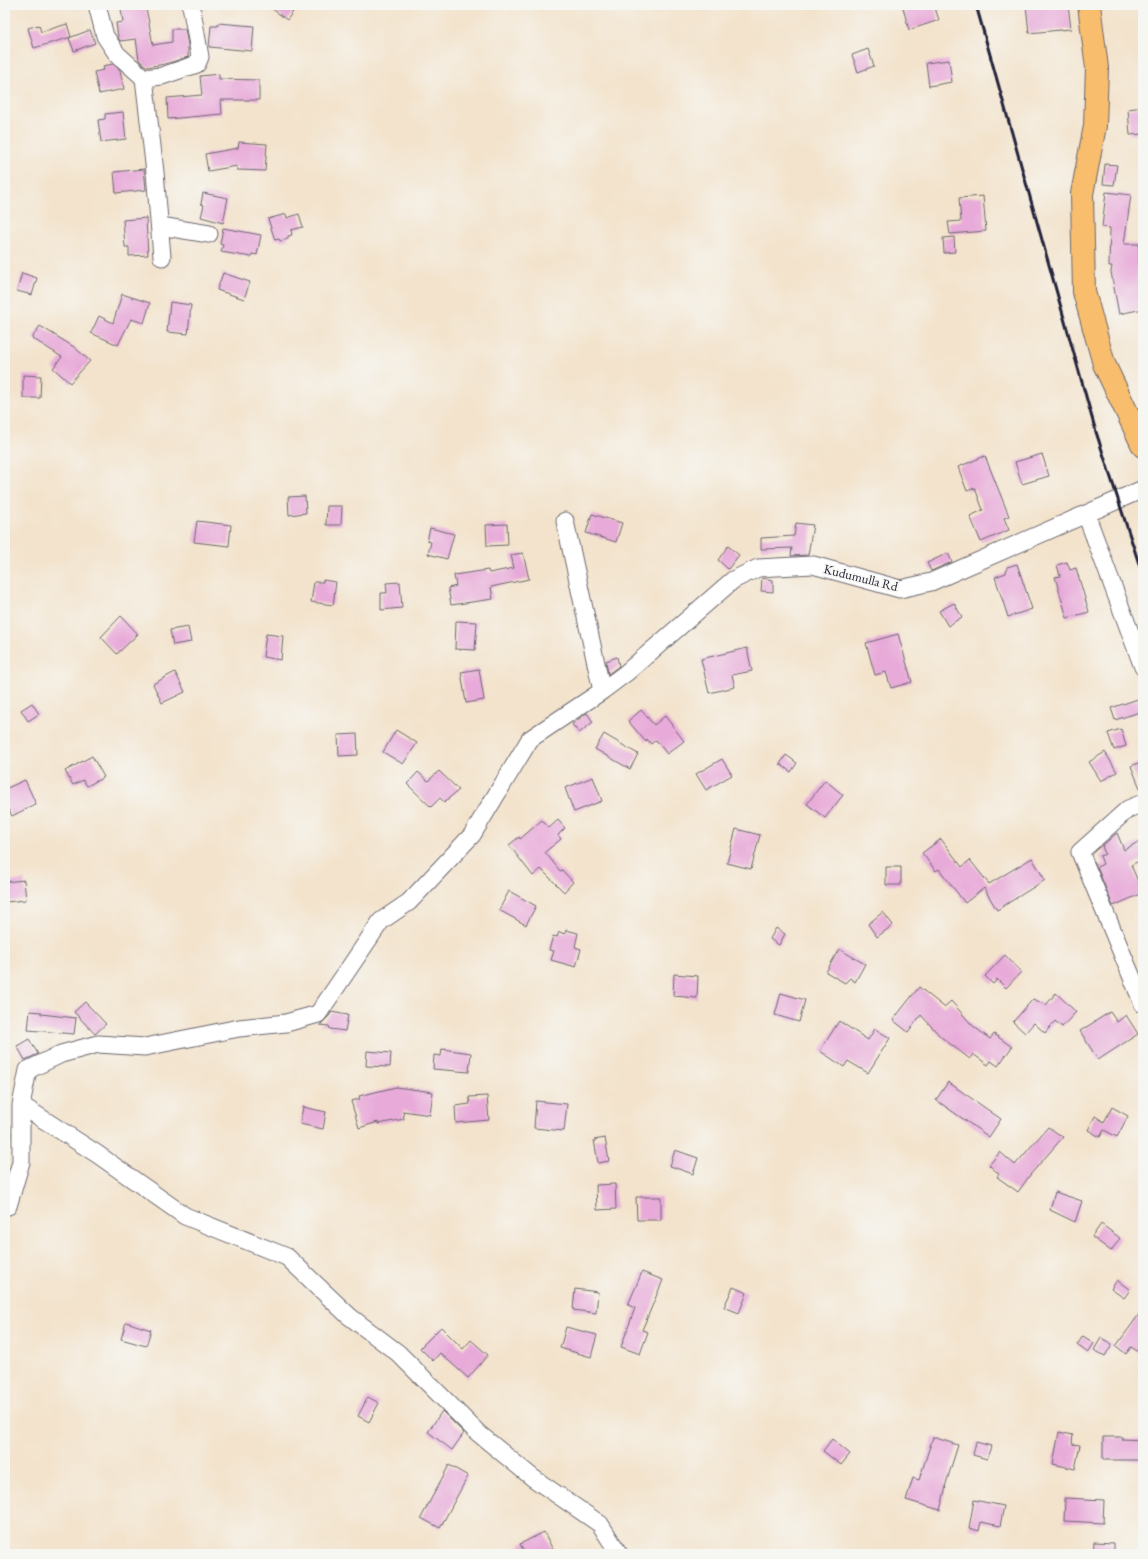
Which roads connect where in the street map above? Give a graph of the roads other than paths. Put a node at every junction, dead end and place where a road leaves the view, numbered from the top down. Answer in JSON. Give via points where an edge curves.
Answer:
{"nodes":[{"id":1,"x":97,"y":5,"type":"edge"},
{"id":2,"x":191,"y":5,"type":"edge"},
{"id":3,"x":1089,"y":5,"type":"edge"},
{"id":4,"x":144,"y":78,"type":"junction"},
{"id":5,"x":160,"y":226,"type":"junction"},
{"id":6,"x":209,"y":234,"type":"dead end"},
{"id":7,"x":162,"y":257,"type":"dead end"},
{"id":8,"x":1143,"y":446,"type":"edge"},
{"id":9,"x":1143,"y":489,"type":"edge"},
{"id":10,"x":1086,"y":514,"type":"junction"},
{"id":11,"x":565,"y":521,"type":"dead end"},
{"id":12,"x":1143,"y":668,"type":"edge"},
{"id":13,"x":602,"y":691,"type":"junction"},
{"id":14,"x":1143,"y":804,"type":"edge"},
{"id":15,"x":1143,"y":1004,"type":"edge"},
{"id":16,"x":21,"y":1106,"type":"junction"},
{"id":17,"x":5,"y":1207,"type":"edge"},
{"id":18,"x":619,"y":1554,"type":"edge"}],
"edges":[{"from":1,"to":4,"type":"street","via":[[105,36],[117,54]]},
{"from":2,"to":4,"type":"street","via":[[200,57],[197,64],[162,76]]},
{"from":3,"to":8,"type":"highway","via":[[1097,68],[1095,126],[1082,194],[1084,292],[1104,364]]},
{"from":4,"to":5,"type":"street"},
{"from":5,"to":6,"type":"street"},
{"from":5,"to":7,"type":"street"},
{"from":9,"to":10,"type":"street","name":"Kudumulla Rd"},
{"from":10,"to":12,"type":"street"},
{"from":10,"to":13,"type":"street","name":"Kudumulla Rd","via":[[931,582],[900,589],[813,565],[758,568],[733,580]]},
{"from":11,"to":13,"type":"street"},
{"from":13,"to":16,"type":"street","name":"Kudumulla Rd","via":[[530,739],[472,835],[409,902],[381,921],[318,1014],[286,1023],[239,1028],[145,1047],[98,1044],[60,1054],[28,1070]]},
{"from":14,"to":15,"type":"street","via":[[1128,809],[1080,852]]},
{"from":16,"to":17,"type":"street","via":[[21,1162],[8,1206]]},
{"from":16,"to":18,"type":"street","via":[[97,1154],[185,1216],[287,1257],[348,1316],[398,1353],[478,1433],[532,1478],[600,1524]]}]}
